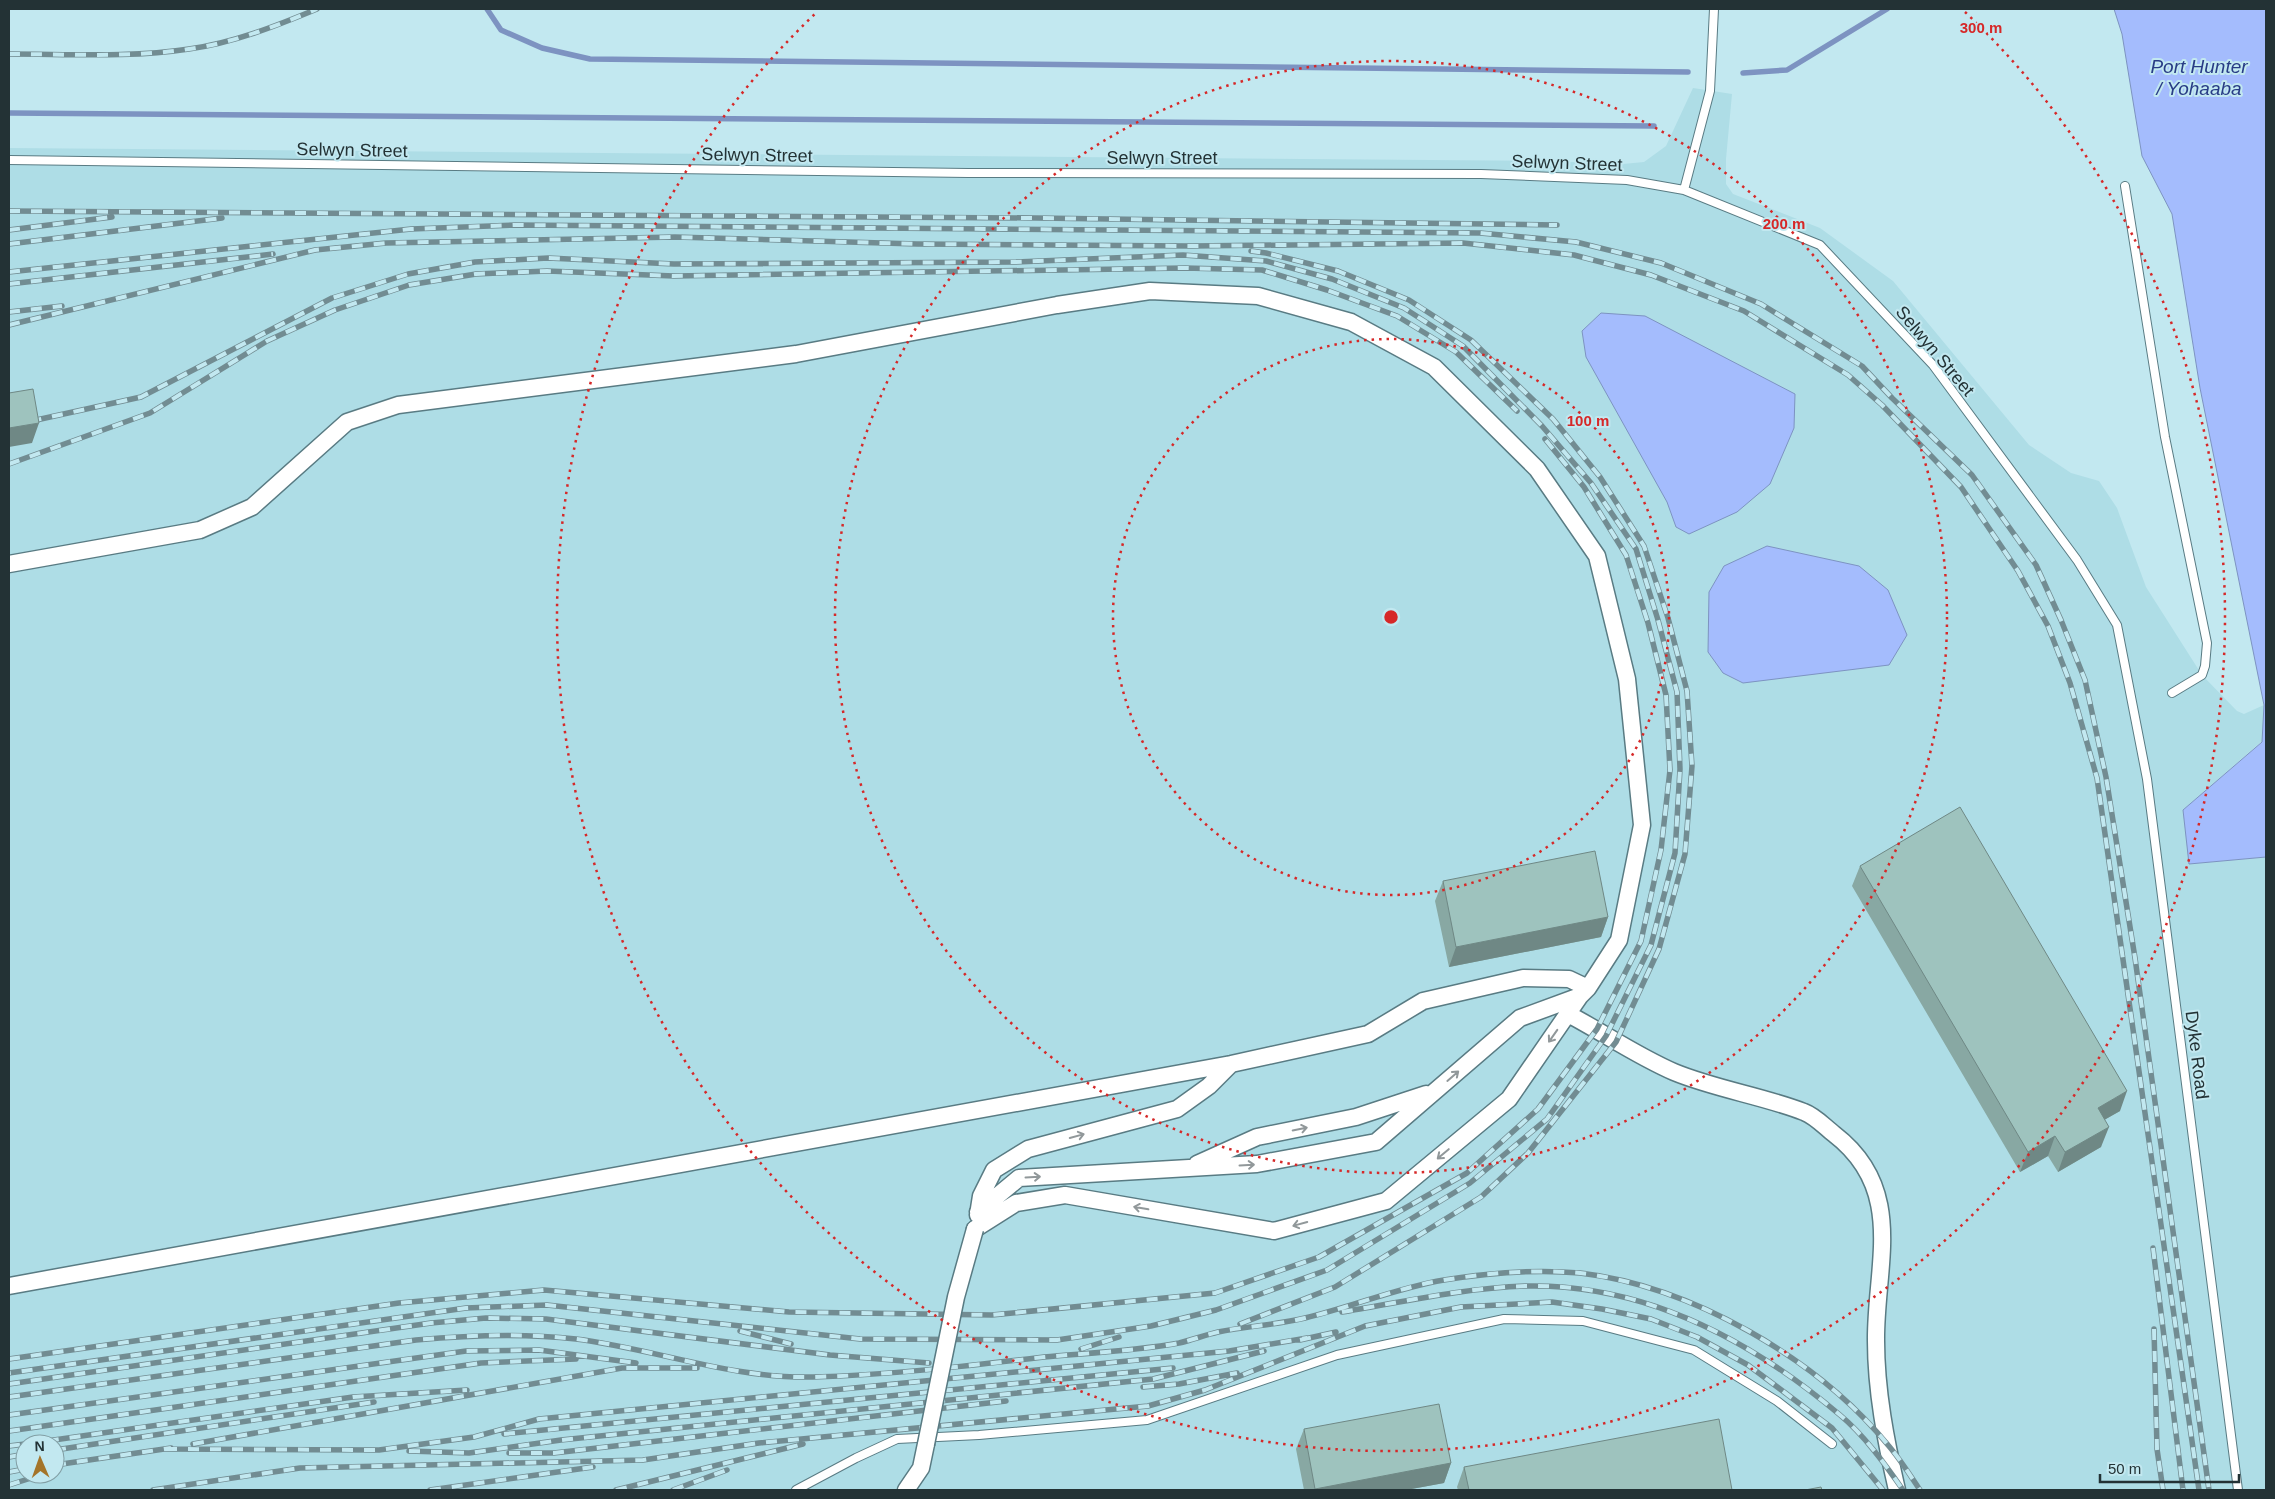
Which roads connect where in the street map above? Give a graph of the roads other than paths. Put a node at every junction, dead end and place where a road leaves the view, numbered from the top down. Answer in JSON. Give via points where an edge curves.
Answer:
{"nodes":[{"id":1,"x":1714,"y":9,"type":"edge"},
{"id":2,"x":9,"y":160,"type":"edge"},
{"id":3,"x":2125,"y":186,"type":"dead end"},
{"id":4,"x":1684,"y":190,"type":"junction"},
{"id":5,"x":9,"y":564,"type":"edge"},
{"id":6,"x":2117,"y":625,"type":"joint"},
{"id":7,"x":2172,"y":693,"type":"dead end"},
{"id":8,"x":1584,"y":992,"type":"junction"},
{"id":9,"x":1568,"y":1014,"type":"junction"},
{"id":10,"x":1231,"y":1064,"type":"junction"},
{"id":11,"x":1434,"y":1092,"type":"junction"},
{"id":12,"x":1188,"y":1168,"type":"junction"},
{"id":13,"x":978,"y":1212,"type":"junction"},
{"id":14,"x":975,"y":1229,"type":"junction"},
{"id":15,"x":9,"y":1286,"type":"edge"},
{"id":16,"x":1832,"y":1444,"type":"dead end"},
{"id":17,"x":796,"y":1490,"type":"edge"},
{"id":18,"x":906,"y":1490,"type":"edge"},
{"id":19,"x":1897,"y":1490,"type":"edge"},
{"id":20,"x":2238,"y":1490,"type":"edge"}],
"edges":[{"from":1,"to":4,"type":"lane","via":[[1710,91]]},
{"from":2,"to":4,"type":"lane","name":"Selwyn Street","via":[[968,173],[1481,174],[1627,180]]},
{"from":3,"to":7,"type":"lane","via":[[2165,437],[2207,643],[2202,675]]},
{"from":4,"to":6,"type":"lane","name":"Selwyn Street","via":[[1820,245],[1933,366],[2077,560]]},
{"from":5,"to":8,"type":"street","via":[[200,530],[252,508],[347,422],[398,406],[796,354],[1057,305],[1150,291],[1258,296],[1351,322],[1434,368],[1537,469],[1597,556],[1627,679],[1642,825],[1619,940]]},
{"from":6,"to":20,"type":"lane","name":"Dyke Road","via":[[2147,779]]},
{"from":8,"to":9,"type":"street"},
{"from":8,"to":10,"type":"street","via":[[1569,979],[1523,978],[1423,1001],[1368,1034]]},
{"from":11,"to":8,"type":"street","one_way":true,"via":[[1520,1018]]},
{"from":9,"to":14,"type":"street","one_way":true,"via":[[1508,1099],[1386,1202],[1274,1231],[1065,1195],[1016,1203]]},
{"from":9,"to":19,"type":"street","via":[[1674,1072],[1805,1112],[1847,1144],[1864,1166],[1882,1215],[1884,1239],[1876,1341],[1880,1393]]},
{"from":13,"to":10,"type":"street","one_way":true,"via":[[994,1170],[1028,1149],[1177,1108],[1209,1086]]},
{"from":10,"to":15,"type":"street"},
{"from":12,"to":11,"type":"street","one_way":true,"via":[[1257,1137],[1356,1117]]},
{"from":12,"to":11,"type":"street","one_way":true,"via":[[1256,1164],[1376,1142]]},
{"from":13,"to":12,"type":"street","one_way":true,"via":[[1019,1178]]},
{"from":13,"to":14,"type":"street"},
{"from":14,"to":18,"type":"street","bridge":true,"via":[[956,1297],[921,1468]]},
{"from":16,"to":17,"type":"lane","via":[[1777,1401],[1694,1350],[1583,1321],[1504,1319],[1337,1355],[1146,1420],[897,1439]]}]}
